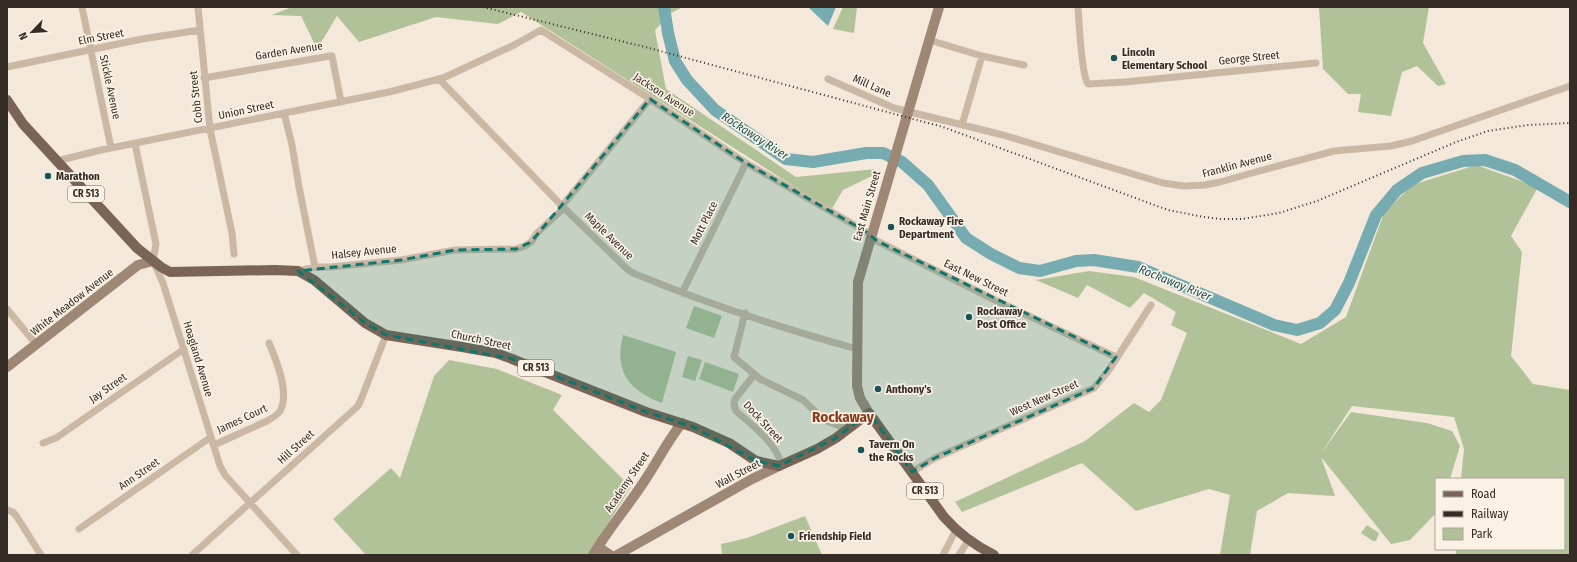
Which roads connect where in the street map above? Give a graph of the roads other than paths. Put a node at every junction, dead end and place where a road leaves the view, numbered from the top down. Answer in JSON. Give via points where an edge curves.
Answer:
{"nodes":[{"id":1,"x":82,"y":7,"type":"edge"},
{"id":2,"x":198,"y":7,"type":"edge"},
{"id":3,"x":939,"y":7,"type":"edge"},
{"id":4,"x":1078,"y":7,"type":"edge"},
{"id":5,"x":200,"y":30,"type":"junction"},
{"id":6,"x":929,"y":40,"type":"junction"},
{"id":7,"x":91,"y":50,"type":"junction"},
{"id":8,"x":982,"y":56,"type":"junction"},
{"id":9,"x":1316,"y":63,"type":"dead end"},
{"id":10,"x":1024,"y":65,"type":"dead end"},
{"id":11,"x":7,"y":67,"type":"edge"},
{"id":12,"x":204,"y":78,"type":"junction"},
{"id":13,"x":439,"y":78,"type":"junction"},
{"id":14,"x":828,"y":79,"type":"dead end"},
{"id":15,"x":1570,"y":86,"type":"edge"},
{"id":16,"x":650,"y":99,"type":"junction"},
{"id":17,"x":7,"y":100,"type":"edge"},
{"id":18,"x":341,"y":102,"type":"junction"},
{"id":19,"x":7,"y":111,"type":"edge"},
{"id":20,"x":907,"y":112,"type":"junction"},
{"id":21,"x":284,"y":114,"type":"junction"},
{"id":22,"x":23,"y":124,"type":"junction"},
{"id":23,"x":962,"y":125,"type":"junction"},
{"id":24,"x":210,"y":129,"type":"junction"},
{"id":25,"x":135,"y":144,"type":"junction"},
{"id":26,"x":111,"y":148,"type":"junction"},
{"id":27,"x":58,"y":163,"type":"junction"},
{"id":28,"x":746,"y":163,"type":"junction"},
{"id":29,"x":563,"y":207,"type":"junction"},
{"id":30,"x":871,"y":236,"type":"junction"},
{"id":31,"x":234,"y":254,"type":"dead end"},
{"id":32,"x":153,"y":261,"type":"junction"},
{"id":33,"x":315,"y":267,"type":"junction"},
{"id":34,"x":298,"y":271,"type":"junction"},
{"id":35,"x":682,"y":293,"type":"junction"},
{"id":36,"x":1151,"y":305,"type":"dead end"},
{"id":37,"x":7,"y":308,"type":"edge"},
{"id":38,"x":745,"y":314,"type":"junction"},
{"id":39,"x":386,"y":335,"type":"junction"},
{"id":40,"x":269,"y":343,"type":"dead end"},
{"id":41,"x":36,"y":344,"type":"junction"},
{"id":42,"x":184,"y":349,"type":"junction"},
{"id":43,"x":857,"y":349,"type":"junction"},
{"id":44,"x":1116,"y":357,"type":"junction"},
{"id":45,"x":7,"y":367,"type":"edge"},
{"id":46,"x":754,"y":375,"type":"junction"},
{"id":47,"x":869,"y":413,"type":"junction"},
{"id":48,"x":682,"y":423,"type":"junction"},
{"id":49,"x":847,"y":429,"type":"junction"},
{"id":50,"x":211,"y":437,"type":"junction"},
{"id":51,"x":43,"y":443,"type":"dead end"},
{"id":52,"x":214,"y":445,"type":"junction"},
{"id":53,"x":756,"y":461,"type":"junction"},
{"id":54,"x":780,"y":465,"type":"junction"},
{"id":55,"x":912,"y":472,"type":"junction"},
{"id":56,"x":759,"y":475,"type":"junction"},
{"id":57,"x":250,"y":503,"type":"junction"},
{"id":58,"x":8,"y":510,"type":"edge"},
{"id":59,"x":79,"y":529,"type":"dead end"},
{"id":60,"x":956,"y":530,"type":"junction"},
{"id":61,"x":968,"y":541,"type":"junction"},
{"id":62,"x":596,"y":551,"type":"edge"},
{"id":63,"x":982,"y":552,"type":"edge"},
{"id":64,"x":41,"y":555,"type":"edge"},
{"id":65,"x":192,"y":555,"type":"edge"},
{"id":66,"x":297,"y":555,"type":"edge"},
{"id":67,"x":610,"y":555,"type":"edge"},
{"id":68,"x":618,"y":555,"type":"edge"},
{"id":69,"x":944,"y":555,"type":"edge"},
{"id":70,"x":959,"y":555,"type":"edge"},
{"id":71,"x":994,"y":555,"type":"edge"}],
"edges":[{"from":1,"to":7,"type":"street","name":"Stickle Avenue"},
{"from":2,"to":5,"type":"street","name":"Cobb Street"},
{"from":3,"to":6,"type":"street","name":"East Main Street"},
{"from":4,"to":9,"type":"street","name":"George Street","via":[[1088,84]]},
{"from":5,"to":7,"type":"street","name":"Elm Street"},
{"from":5,"to":12,"type":"street","name":"Cobb Street"},
{"from":6,"to":8,"type":"street"},
{"from":6,"to":20,"type":"street","name":"East Main Street"},
{"from":7,"to":11,"type":"street","name":"Elm Street"},
{"from":7,"to":26,"type":"street","name":"Stickle Avenue"},
{"from":8,"to":10,"type":"street"},
{"from":8,"to":23,"type":"street"},
{"from":12,"to":18,"type":"street","name":"Garden Avenue","via":[[332,56]]},
{"from":12,"to":24,"type":"street","name":"Cobb Street"},
{"from":13,"to":16,"type":"street","name":"Jackson Avenue","via":[[514,45],[541,30]]},
{"from":13,"to":18,"type":"street","name":"Union Street"},
{"from":13,"to":29,"type":"street","name":"Maple Avenue"},
{"from":14,"to":20,"type":"street","name":"Mill Lane"},
{"from":15,"to":23,"type":"street","name":"Franklin Avenue","via":[[1412,141],[1391,146],[1334,151],[1220,182],[1193,186],[1163,183]]},
{"from":16,"to":28,"type":"street","name":"Jackson Avenue"},
{"from":16,"to":29,"type":"street","name":"Halsey Avenue"},
{"from":17,"to":22,"type":"main road"},
{"from":18,"to":21,"type":"street","name":"Union Street"},
{"from":19,"to":22,"type":"main road","number":"CR 513"},
{"from":20,"to":23,"type":"street","name":"Franklin Avenue"},
{"from":20,"to":30,"type":"street","name":"East Main Street"},
{"from":21,"to":24,"type":"street","name":"Union Street"},
{"from":21,"to":33,"type":"street"},
{"from":22,"to":27,"type":"main road","number":"CR 513"},
{"from":24,"to":25,"type":"street","name":"Union Street"},
{"from":24,"to":31,"type":"street","name":"Cobb Street"},
{"from":25,"to":26,"type":"street","name":"Union Street"},
{"from":25,"to":32,"type":"street","via":[[156,244]]},
{"from":26,"to":27,"type":"street","name":"Union Street","via":[[61,160]]},
{"from":27,"to":32,"type":"main road","number":"CR 513","via":[[137,248]]},
{"from":28,"to":30,"type":"street","name":"Jackson Avenue"},
{"from":28,"to":35,"type":"street","name":"Mott Place"},
{"from":29,"to":33,"type":"street","name":"Halsey Avenue","via":[[530,242],[516,249],[455,250],[401,260]]},
{"from":29,"to":35,"type":"street","name":"Maple Avenue","via":[[627,269]]},
{"from":30,"to":43,"type":"street","name":"East Main Street","via":[[858,282]]},
{"from":30,"to":44,"type":"street","name":"East New Street","via":[[995,300]]},
{"from":32,"to":34,"type":"main road","name":"Halsey Avenue","number":"CR 513","via":[[170,272]]},
{"from":32,"to":41,"type":"street","name":"White Meadow Avenue","via":[[138,265]]},
{"from":32,"to":42,"type":"street","name":"Hoagland Avenue","via":[[163,283]]},
{"from":33,"to":34,"type":"street","name":"Halsey Avenue"},
{"from":34,"to":39,"type":"main road","name":"Church Street","number":"CR 513","via":[[314,280],[365,323]]},
{"from":35,"to":38,"type":"street","name":"Maple Avenue"},
{"from":36,"to":44,"type":"street","name":"West New Street"},
{"from":37,"to":41,"type":"street"},
{"from":38,"to":43,"type":"street","name":"Maple Avenue"},
{"from":38,"to":46,"type":"street","via":[[734,357]]},
{"from":39,"to":48,"type":"main road","name":"Church Street","number":"CR 513","via":[[496,353],[646,412]]},
{"from":39,"to":57,"type":"street","name":"Hill Street","via":[[358,406]]},
{"from":40,"to":52,"type":"street","name":"James Court","via":[[283,391],[281,410],[273,418]]},
{"from":41,"to":45,"type":"street","name":"White Meadow Avenue"},
{"from":42,"to":50,"type":"street","name":"Hoagland Avenue"},
{"from":42,"to":51,"type":"street","name":"Jay Street","via":[[56,438]]},
{"from":43,"to":47,"type":"street","name":"East Main Street","via":[[858,393]]},
{"from":44,"to":55,"type":"street","name":"West New Street","via":[[1094,388],[935,458]]},
{"from":46,"to":49,"type":"street","via":[[803,400],[824,420]]},
{"from":46,"to":54,"type":"street","name":"Dock Street","via":[[735,398],[734,408],[770,443],[780,457]]},
{"from":47,"to":49,"type":"main road","name":"Wall Street"},
{"from":47,"to":55,"type":"main road","number":"CR 513"},
{"from":48,"to":53,"type":"main road","name":"Church Street","number":"CR 513","via":[[729,443]]},
{"from":48,"to":62,"type":"street","name":"Academy Street"},
{"from":49,"to":54,"type":"main road","name":"Wall Street","via":[[817,449]]},
{"from":50,"to":52,"type":"street","name":"Hoagland Avenue"},
{"from":50,"to":59,"type":"street","name":"Ann Street"},
{"from":52,"to":57,"type":"street","name":"Hoagland Avenue","via":[[222,470]]},
{"from":53,"to":54,"type":"main road","name":"Church Street","number":"CR 513"},
{"from":53,"to":56,"type":"street"},
{"from":54,"to":56,"type":"street","name":"Wall Street"},
{"from":55,"to":60,"type":"main road","number":"CR 513"},
{"from":56,"to":68,"type":"street","name":"Wall Street"},
{"from":57,"to":65,"type":"street","name":"Hill Street"},
{"from":57,"to":66,"type":"street","name":"Hoagland Avenue"},
{"from":58,"to":64,"type":"street","via":[[17,517]]},
{"from":60,"to":61,"type":"main road","number":"CR 513"},
{"from":60,"to":69,"type":"street"},
{"from":61,"to":63,"type":"main road","number":"CR 513"},
{"from":61,"to":70,"type":"street"},
{"from":62,"to":67,"type":"street"},
{"from":63,"to":71,"type":"main road","number":"CR 513"}]}
